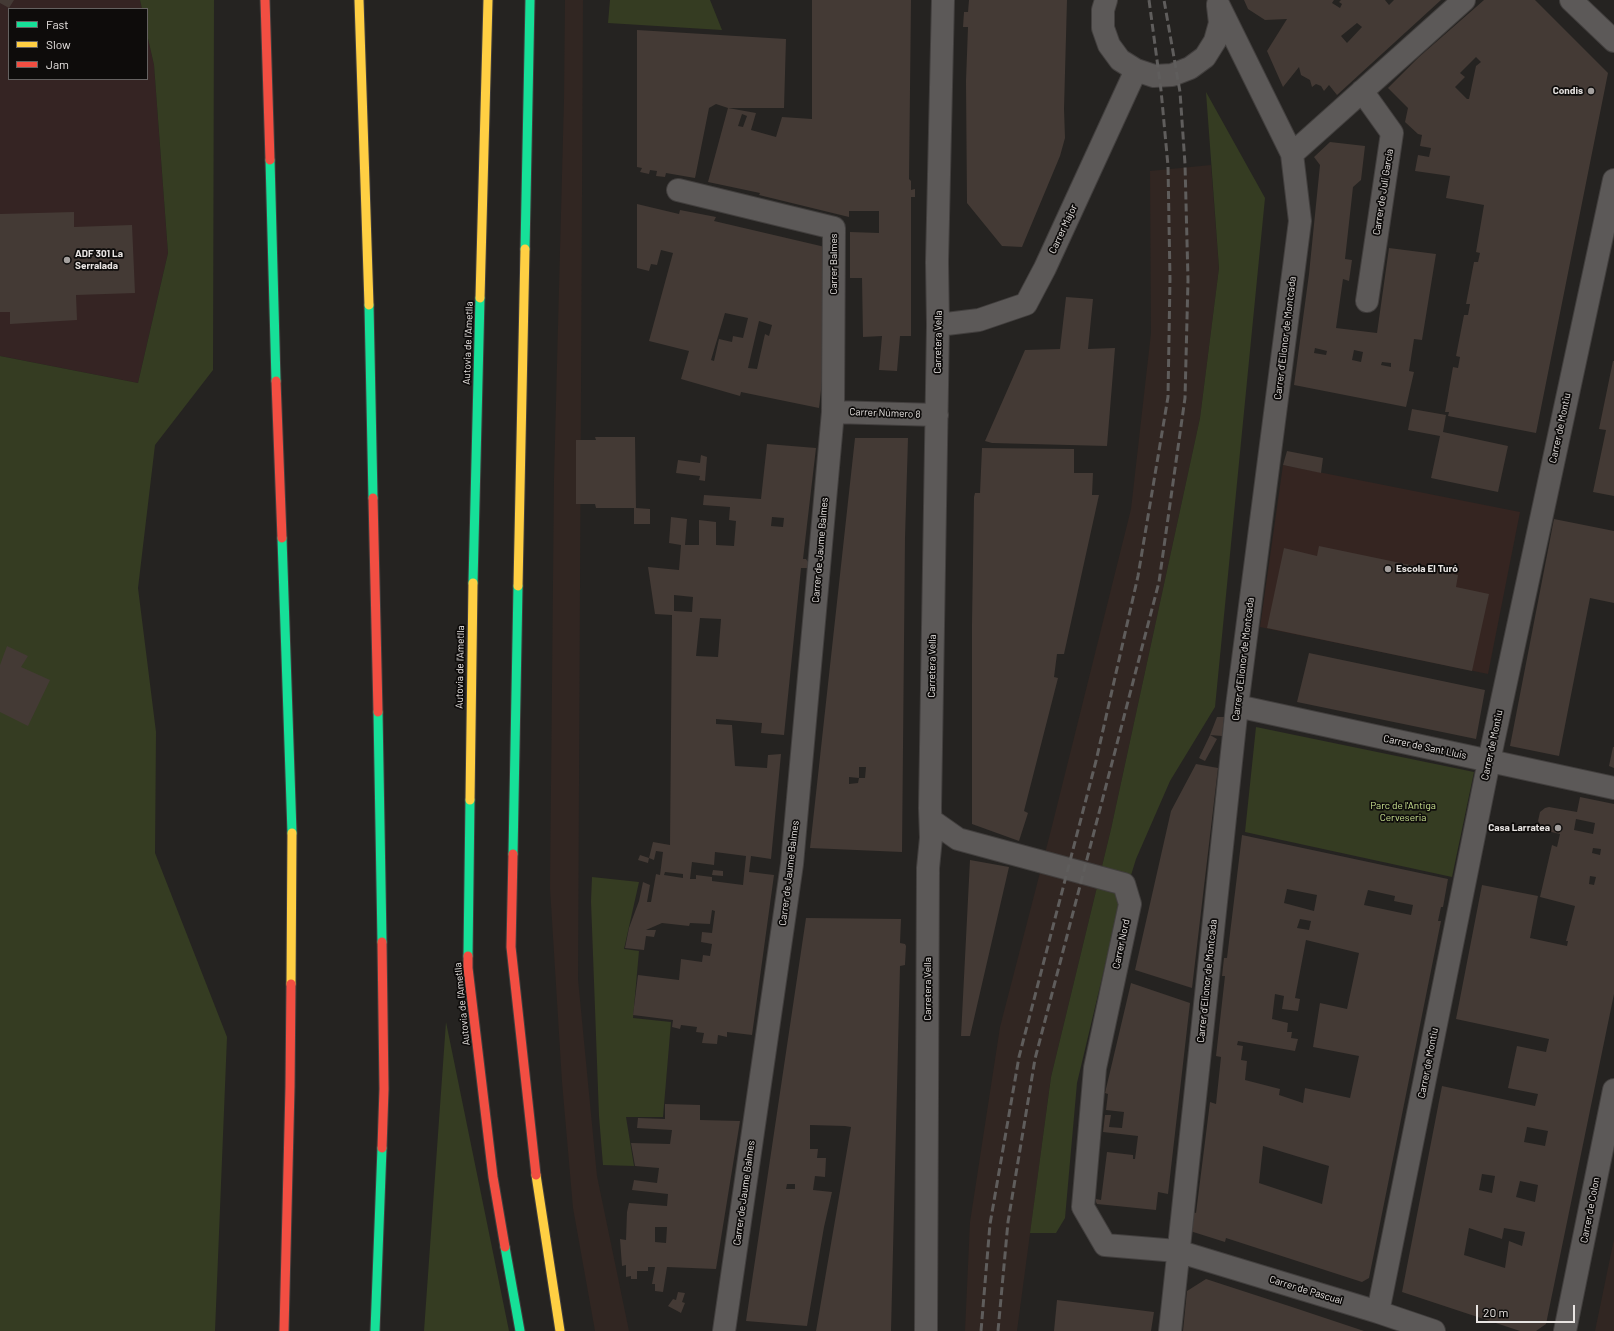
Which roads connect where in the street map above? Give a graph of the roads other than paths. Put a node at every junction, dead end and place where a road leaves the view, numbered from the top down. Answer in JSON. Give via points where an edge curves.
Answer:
{"nodes":[{"id":1,"x":265,"y":0,"type":"edge"},
{"id":2,"x":359,"y":0,"type":"edge"},
{"id":3,"x":488,"y":0,"type":"edge"},
{"id":4,"x":530,"y":0,"type":"edge"},
{"id":5,"x":943,"y":0,"type":"edge"},
{"id":6,"x":1106,"y":0,"type":"edge"},
{"id":7,"x":1464,"y":0,"type":"edge"},
{"id":8,"x":1571,"y":0,"type":"edge"},
{"id":9,"x":1217,"y":2,"type":"edge"},
{"id":10,"x":1614,"y":41,"type":"edge"},
{"id":11,"x":1136,"y":70,"type":"junction"},
{"id":12,"x":1362,"y":91,"type":"junction"},
{"id":13,"x":1292,"y":154,"type":"junction"},
{"id":14,"x":1614,"y":180,"type":"edge"},
{"id":15,"x":678,"y":190,"type":"dead end"},
{"id":16,"x":1367,"y":301,"type":"dead end"},
{"id":17,"x":938,"y":325,"type":"junction"},
{"id":18,"x":833,"y":412,"type":"junction"},
{"id":19,"x":936,"y":415,"type":"junction"},
{"id":20,"x":1237,"y":706,"type":"junction"},
{"id":21,"x":1489,"y":761,"type":"junction"},
{"id":22,"x":1614,"y":788,"type":"edge"},
{"id":23,"x":931,"y":820,"type":"junction"},
{"id":24,"x":1614,"y":1090,"type":"edge"},
{"id":25,"x":1083,"y":1207,"type":"joint"},
{"id":26,"x":1178,"y":1251,"type":"junction"},
{"id":27,"x":1378,"y":1312,"type":"junction"},
{"id":28,"x":284,"y":1331,"type":"edge"},
{"id":29,"x":375,"y":1331,"type":"edge"},
{"id":30,"x":520,"y":1331,"type":"edge"},
{"id":31,"x":560,"y":1331,"type":"edge"},
{"id":32,"x":724,"y":1331,"type":"edge"},
{"id":33,"x":926,"y":1331,"type":"edge"},
{"id":34,"x":1170,"y":1331,"type":"edge"},
{"id":35,"x":1434,"y":1331,"type":"edge"},
{"id":36,"x":1565,"y":1331,"type":"edge"}],
"edges":[{"from":1,"to":28,"type":"highway","via":[[292,843]]},
{"from":2,"to":29,"type":"highway","via":[[370,342],[382,897],[384,1089]]},
{"from":3,"to":30,"type":"highway","name":"Autovia de l'Ametlla","via":[[471,641],[468,968],[493,1177]]},
{"from":4,"to":31,"type":"highway","via":[[511,947],[538,1197]]},
{"from":5,"to":17,"type":"street","name":"Carretera Vella"},
{"from":6,"to":11,"type":"street","via":[[1103,28],[1109,45],[1120,60]]},
{"from":7,"to":12,"type":"street"},
{"from":8,"to":10,"type":"street"},
{"from":9,"to":11,"type":"street","via":[[1220,23],[1215,41],[1205,57],[1190,68],[1172,75],[1154,76]]},
{"from":9,"to":13,"type":"street","name":"Carrer d'Elionor de Montcada"},
{"from":11,"to":17,"type":"street","name":"Carrer Major","via":[[1026,304],[979,320]]},
{"from":12,"to":13,"type":"street"},
{"from":12,"to":16,"type":"street","name":"Carrer de Juli García","via":[[1392,133]]},
{"from":13,"to":20,"type":"street","name":"Carrer d'Elionor de Montcada","via":[[1300,221]]},
{"from":14,"to":21,"type":"street","name":"Carrer de Montiu"},
{"from":15,"to":18,"type":"street","name":"Carrer Balmes","via":[[834,228]]},
{"from":17,"to":19,"type":"street","name":"Carretera Vella"},
{"from":18,"to":19,"type":"street","name":"Carrer Número 8"},
{"from":18,"to":32,"type":"street","name":"Carrer de Jaume Balmes","via":[[792,864]]},
{"from":19,"to":23,"type":"street","name":"Carretera Vella"},
{"from":20,"to":21,"type":"street","name":"Carrer de Sant Lluis"},
{"from":20,"to":26,"type":"street","name":"Carrer d'Elionor de Montcada"},
{"from":21,"to":22,"type":"street","name":"Carrer de Sant Lluis"},
{"from":21,"to":27,"type":"street","name":"Carrer de Montiu"},
{"from":23,"to":25,"type":"street","name":"Carrer Nord","via":[[958,839],[1124,884],[1130,904],[1095,1068]]},
{"from":23,"to":33,"type":"street","name":"Carretera Vella","via":[[928,868]]},
{"from":24,"to":36,"type":"street","name":"Carrer de Colon"},
{"from":25,"to":26,"type":"street","name":"Carrer de Pascual","via":[[1105,1245]]},
{"from":26,"to":27,"type":"street","name":"Carrer de Pascual"},
{"from":26,"to":34,"type":"street","name":"Carrer d'Elionor de Montcada"},
{"from":27,"to":35,"type":"street","name":"Carrer de Pascual"}]}
